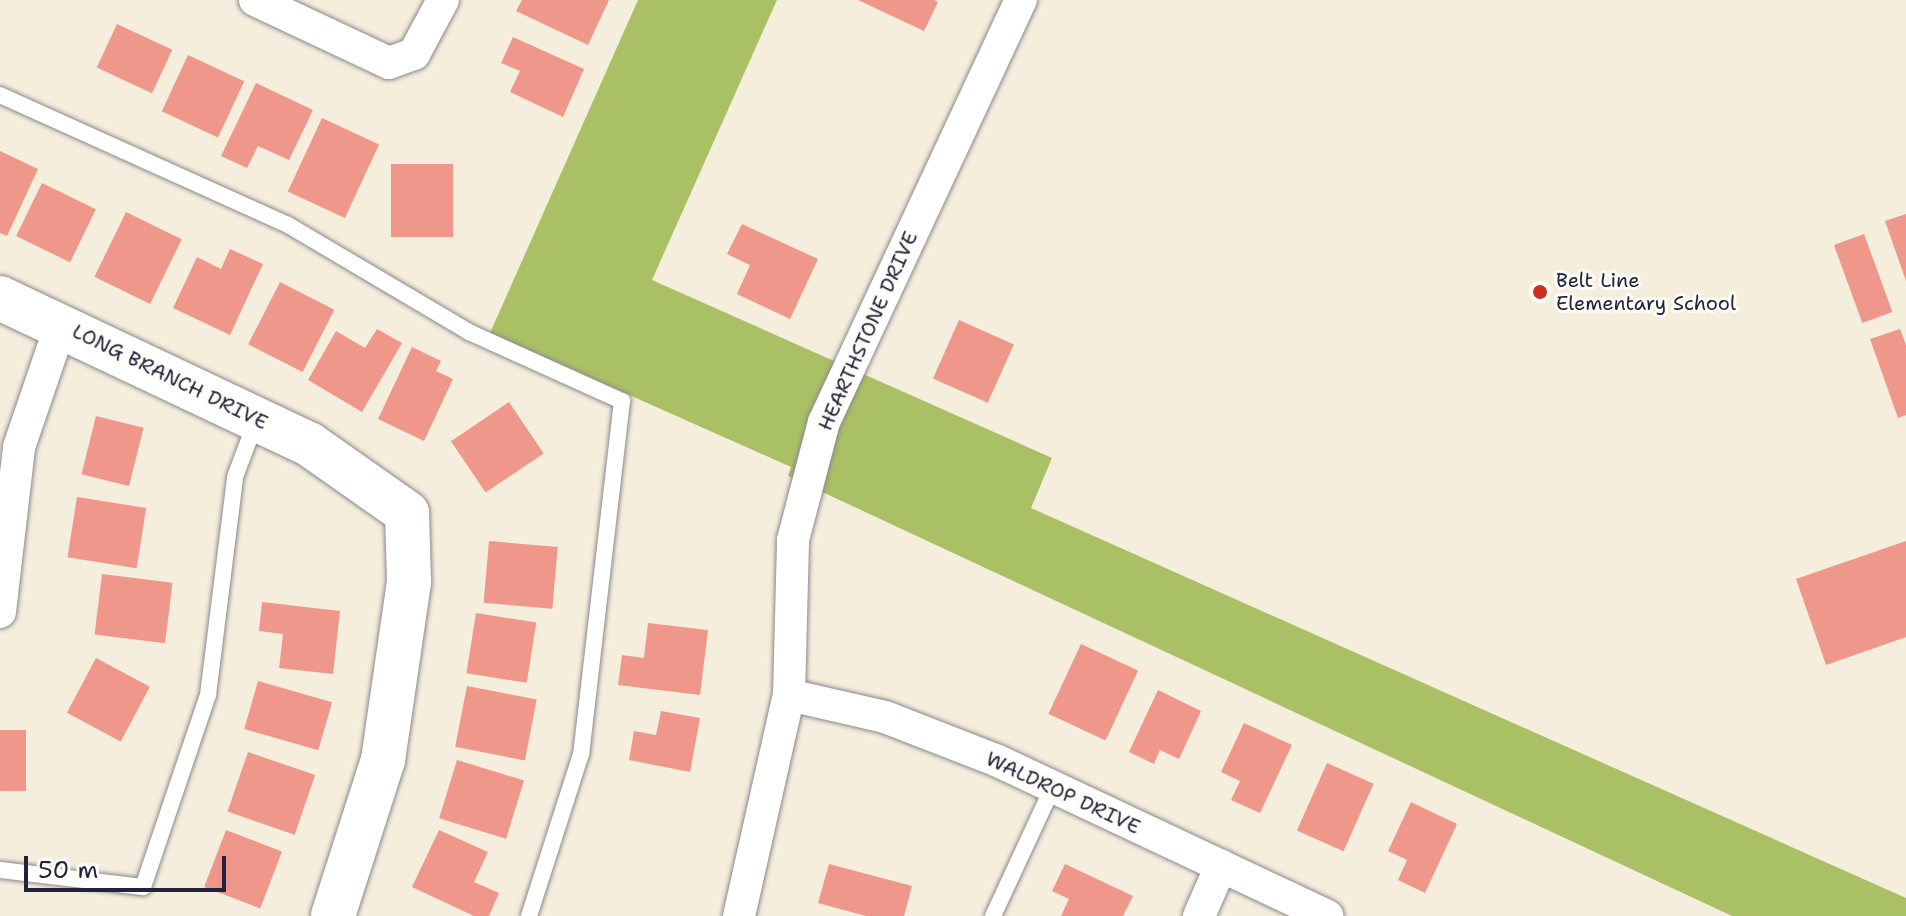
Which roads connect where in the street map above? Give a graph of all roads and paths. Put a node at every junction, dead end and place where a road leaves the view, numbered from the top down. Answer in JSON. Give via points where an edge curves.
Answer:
{"nodes":[{"id":1,"x":255,"y":0,"type":"edge"},
{"id":2,"x":443,"y":0,"type":"edge"},
{"id":3,"x":1021,"y":0,"type":"edge"},
{"id":4,"x":0,"y":95,"type":"edge"},
{"id":5,"x":0,"y":298,"type":"edge"},
{"id":6,"x":61,"y":324,"type":"junction"},
{"id":7,"x":257,"y":418,"type":"junction"},
{"id":8,"x":0,"y":612,"type":"edge"},
{"id":9,"x":789,"y":695,"type":"junction"},
{"id":10,"x":1053,"y":787,"type":"junction"},
{"id":11,"x":1221,"y":866,"type":"junction"},
{"id":12,"x":0,"y":870,"type":"edge"},
{"id":13,"x":333,"y":916,"type":"edge"},
{"id":14,"x":529,"y":916,"type":"edge"},
{"id":15,"x":739,"y":916,"type":"edge"},
{"id":16,"x":993,"y":916,"type":"edge"},
{"id":17,"x":1199,"y":916,"type":"edge"},
{"id":18,"x":1327,"y":916,"type":"edge"}],
"edges":[{"from":1,"to":2,"type":"street","via":[[389,63],[414,54]]},
{"from":3,"to":9,"type":"street","name":"HEARTHSTONE DRIVE","via":[[824,422],[793,540]]},
{"from":4,"to":14,"type":"lane","via":[[288,225],[469,332],[622,401],[581,754]]},
{"from":5,"to":6,"type":"street","name":"LONG BRANCH DRIVE"},
{"from":6,"to":7,"type":"street","name":"LONG BRANCH DRIVE"},
{"from":6,"to":8,"type":"street","via":[[19,447]]},
{"from":7,"to":12,"type":"lane","via":[[235,477],[208,695],[143,887]]},
{"from":7,"to":13,"type":"street","name":"LONG BRANCH DRIVE","via":[[309,444],[407,513],[409,582],[383,760]]},
{"from":9,"to":10,"type":"street","name":"WALDROP DRIVE","via":[[885,717]]},
{"from":9,"to":15,"type":"street","name":"HEARTHSTONE DRIVE"},
{"from":10,"to":11,"type":"street","name":"WALDROP DRIVE"},
{"from":10,"to":16,"type":"lane"},
{"from":11,"to":17,"type":"street"},
{"from":11,"to":18,"type":"street","name":"WALDROP DRIVE"}]}
